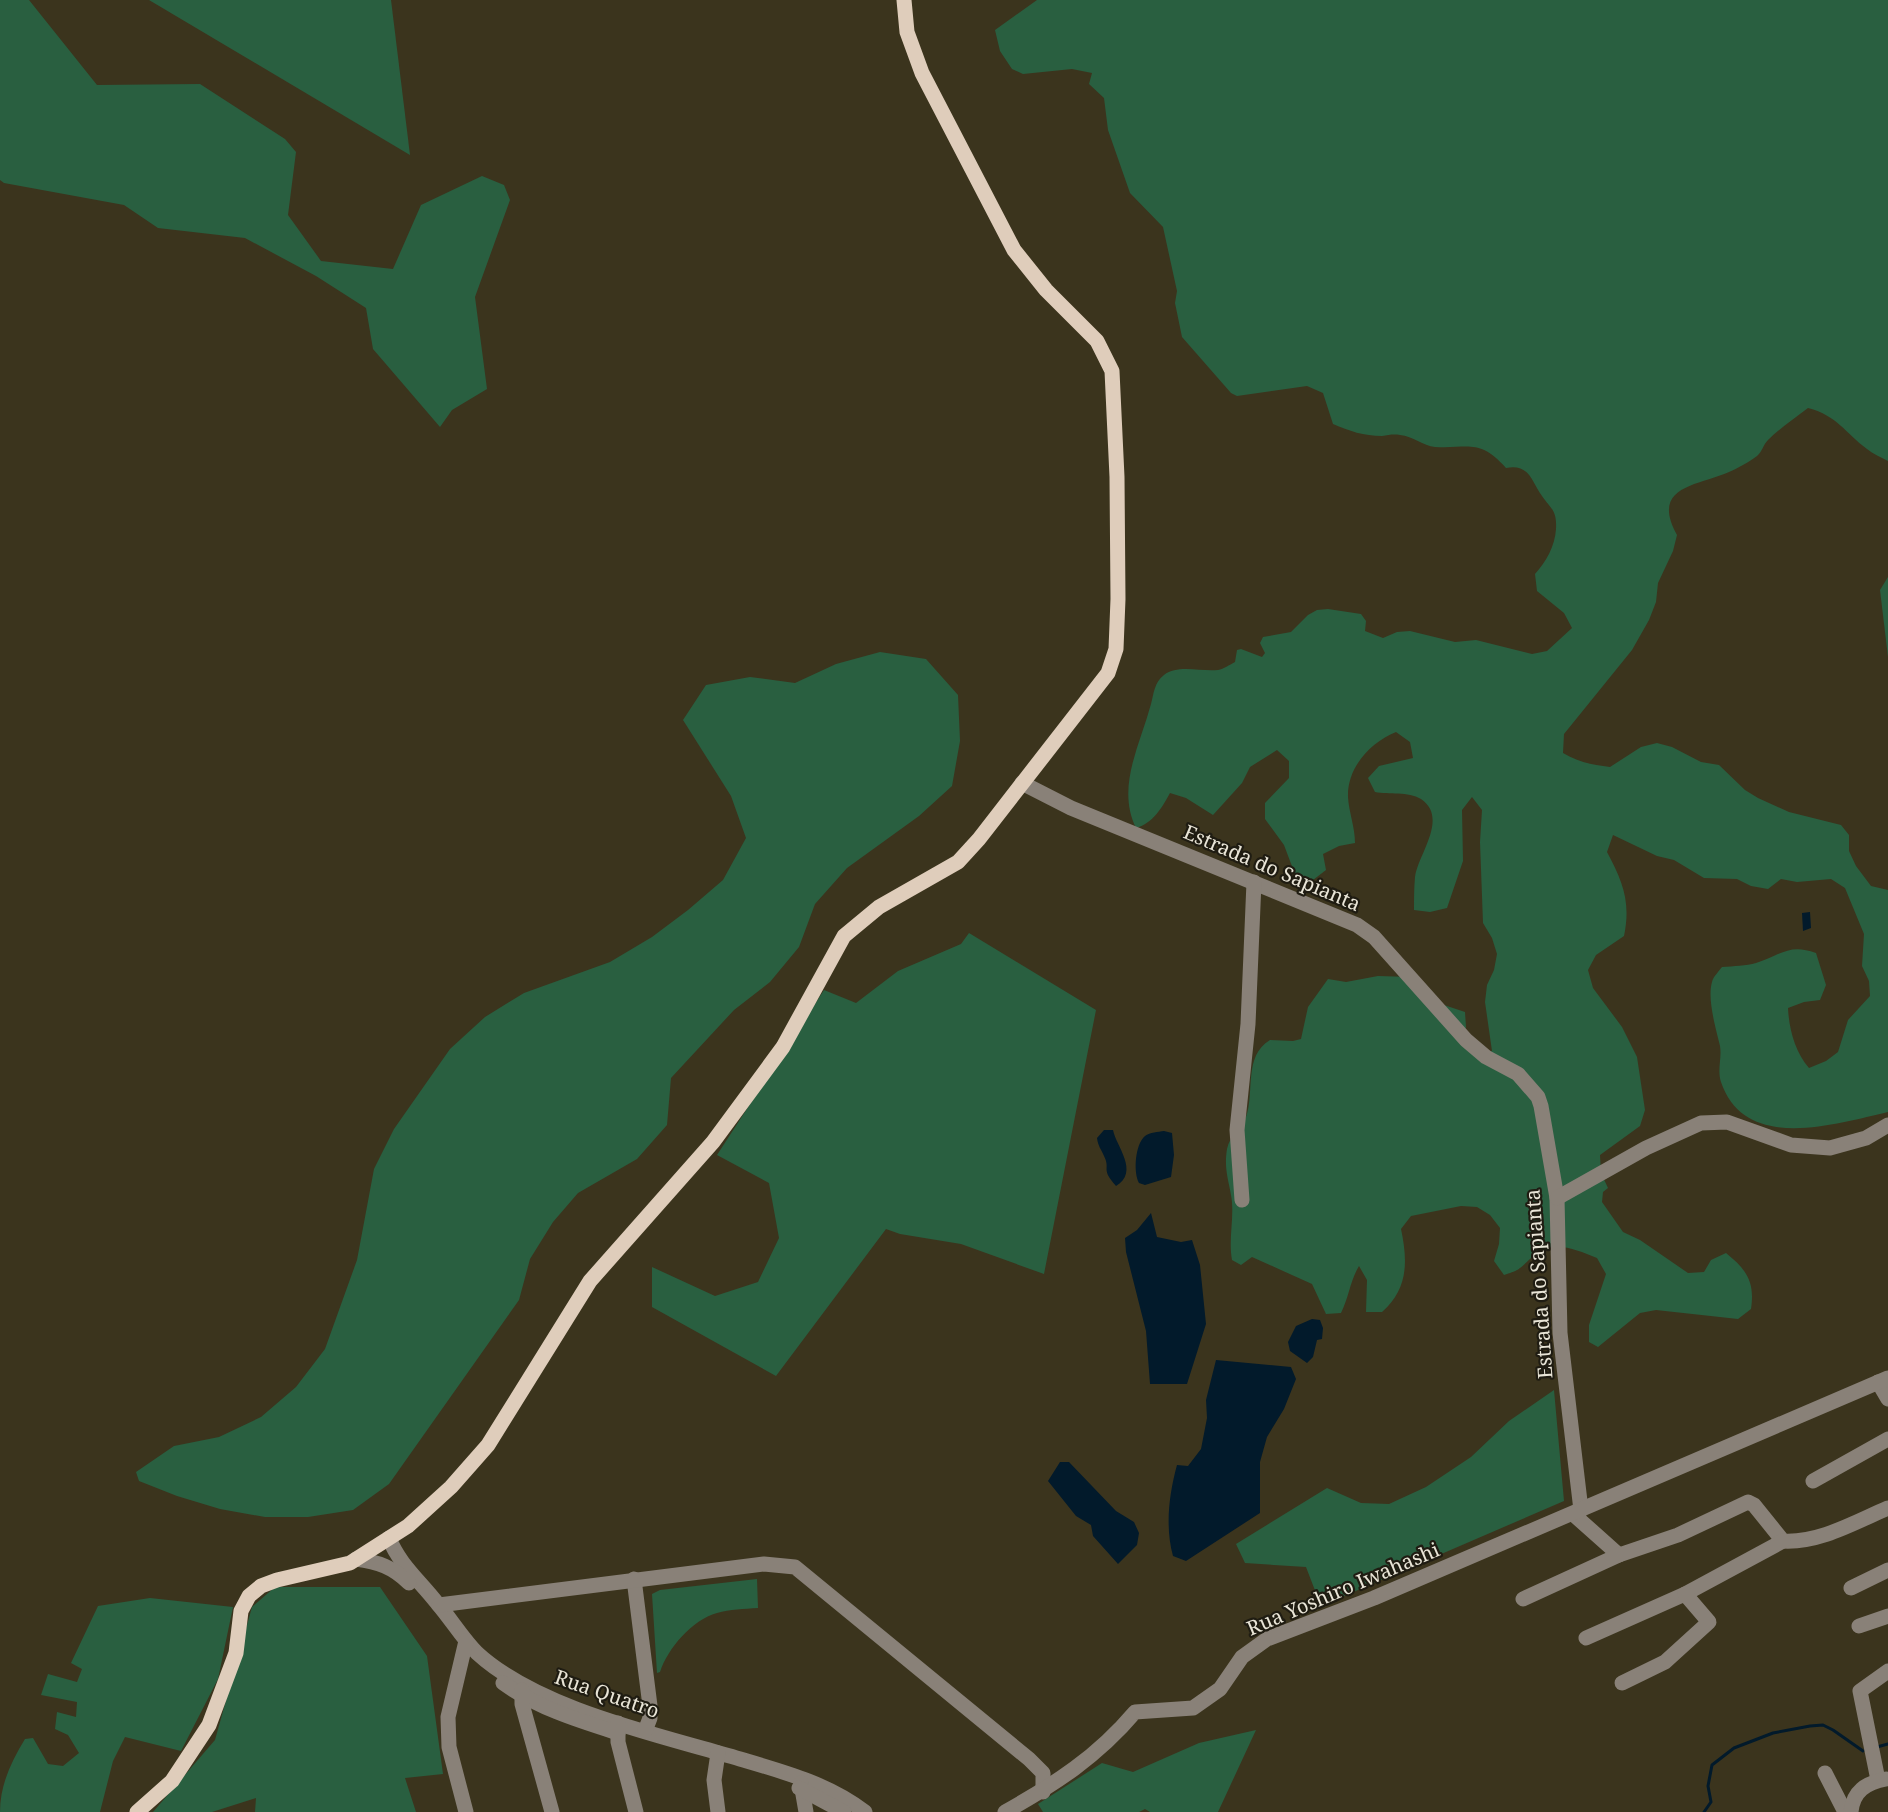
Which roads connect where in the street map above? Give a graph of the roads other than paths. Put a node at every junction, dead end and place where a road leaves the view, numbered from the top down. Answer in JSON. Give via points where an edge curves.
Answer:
{"nodes":[{"id":1,"x":904,"y":0,"type":"edge"},
{"id":2,"x":1022,"y":783,"type":"junction"},
{"id":3,"x":1254,"y":882,"type":"junction"},
{"id":4,"x":1888,"y":1125,"type":"edge"},
{"id":5,"x":1557,"y":1198,"type":"junction"},
{"id":6,"x":1242,"y":1200,"type":"dead end"},
{"id":7,"x":1883,"y":1380,"type":"edge"},
{"id":8,"x":1888,"y":1399,"type":"edge"},
{"id":9,"x":1888,"y":1439,"type":"edge"},
{"id":10,"x":1813,"y":1481,"type":"dead end"},
{"id":11,"x":1888,"y":1508,"type":"edge"},
{"id":12,"x":1577,"y":1512,"type":"junction"},
{"id":13,"x":389,"y":1538,"type":"junction"},
{"id":14,"x":1783,"y":1541,"type":"junction"},
{"id":15,"x":1619,"y":1555,"type":"junction"},
{"id":16,"x":356,"y":1559,"type":"junction"},
{"id":17,"x":1888,"y":1570,"type":"edge"},
{"id":18,"x":634,"y":1579,"type":"junction"},
{"id":19,"x":1851,"y":1588,"type":"dead end"},
{"id":20,"x":1685,"y":1594,"type":"junction"},
{"id":21,"x":1522,"y":1599,"type":"dead end"},
{"id":22,"x":439,"y":1605,"type":"junction"},
{"id":23,"x":1888,"y":1616,"type":"edge"},
{"id":24,"x":1859,"y":1626,"type":"dead end"},
{"id":25,"x":1587,"y":1638,"type":"dead end"},
{"id":26,"x":465,"y":1646,"type":"junction"},
{"id":27,"x":1888,"y":1671,"type":"edge"},
{"id":28,"x":1622,"y":1683,"type":"dead end"},
{"id":29,"x":522,"y":1690,"type":"junction"},
{"id":30,"x":618,"y":1728,"type":"junction"},
{"id":31,"x":645,"y":1731,"type":"junction"},
{"id":32,"x":718,"y":1757,"type":"junction"},
{"id":33,"x":1825,"y":1773,"type":"dead end"},
{"id":34,"x":1883,"y":1779,"type":"edge"},
{"id":35,"x":801,"y":1783,"type":"junction"},
{"id":36,"x":1043,"y":1792,"type":"junction"},
{"id":37,"x":137,"y":1812,"type":"edge"},
{"id":38,"x":466,"y":1812,"type":"edge"},
{"id":39,"x":552,"y":1812,"type":"edge"},
{"id":40,"x":636,"y":1812,"type":"edge"},
{"id":41,"x":718,"y":1812,"type":"edge"},
{"id":42,"x":806,"y":1812,"type":"edge"},
{"id":43,"x":844,"y":1812,"type":"edge"},
{"id":44,"x":865,"y":1812,"type":"edge"},
{"id":45,"x":1005,"y":1812,"type":"edge"},
{"id":46,"x":1845,"y":1812,"type":"edge"},
{"id":47,"x":1851,"y":1812,"type":"edge"}],
"edges":[{"from":1,"to":2,"type":"main road","via":[[908,32],[922,73],[1014,250],[1046,290],[1097,341],[1112,371],[1117,477],[1116,649],[1108,674],[1096,692]]},
{"from":2,"to":3,"type":"street","name":"Estrada do Sapianta","via":[[1071,808]]},
{"from":2,"to":13,"type":"main road","via":[[958,862],[879,907],[844,936],[783,1047],[686,1174],[590,1281],[488,1445],[451,1487]]},
{"from":3,"to":5,"type":"street","name":"Estrada do Sapianta","via":[[1357,925],[1374,937],[1466,1040],[1530,1086],[1541,1106]]},
{"from":3,"to":6,"type":"street","via":[[1248,1024],[1237,1130]]},
{"from":4,"to":5,"type":"street","via":[[1866,1138],[1830,1148],[1791,1145],[1727,1122],[1701,1123],[1646,1148]]},
{"from":5,"to":12,"type":"street","name":"Estrada do Sapianta","via":[[1560,1333]]},
{"from":7,"to":8,"type":"street"},
{"from":7,"to":12,"type":"street"},
{"from":9,"to":10,"type":"street"},
{"from":11,"to":14,"type":"street","via":[[1817,1537]]},
{"from":12,"to":15,"type":"street"},
{"from":12,"to":36,"type":"street","name":"Rua Yoshiro Iwahashi","via":[[1267,1640],[1242,1657],[1207,1701],[1183,1710],[1135,1712],[1100,1749]]},
{"from":13,"to":16,"type":"main road"},
{"from":13,"to":22,"type":"street","name":"Rua Quatro","via":[[396,1557]]},
{"from":14,"to":15,"type":"street","via":[[1748,1502],[1678,1535]]},
{"from":14,"to":20,"type":"street"},
{"from":15,"to":21,"type":"street"},
{"from":16,"to":26,"type":"street","name":"Rua Quatro","via":[[380,1562],[400,1574]]},
{"from":16,"to":37,"type":"main road","via":[[278,1580],[249,1596],[241,1611],[236,1653],[209,1725],[172,1781]]},
{"from":17,"to":19,"type":"street"},
{"from":18,"to":22,"type":"street"},
{"from":18,"to":31,"type":"street","via":[[650,1706]]},
{"from":18,"to":36,"type":"street","via":[[764,1564],[795,1567],[1029,1759],[1043,1773]]},
{"from":20,"to":25,"type":"street"},
{"from":20,"to":28,"type":"street","via":[[1709,1622],[1665,1662]]},
{"from":22,"to":26,"type":"street","name":"Rua Quatro"},
{"from":23,"to":24,"type":"street"},
{"from":26,"to":29,"type":"street","name":"Rua Quatro"},
{"from":26,"to":38,"type":"street","via":[[448,1717],[449,1747]]},
{"from":27,"to":34,"type":"street","via":[[1860,1691]]},
{"from":29,"to":30,"type":"street","name":"Rua Quatro","via":[[547,1696]]},
{"from":29,"to":39,"type":"street"},
{"from":30,"to":31,"type":"street","name":"Rua Quatro"},
{"from":30,"to":32,"type":"street","name":"Rua Quatro"},
{"from":30,"to":40,"type":"street"},
{"from":31,"to":32,"type":"street","name":"Rua Quatro"},
{"from":32,"to":35,"type":"street","name":"Rua Quatro"},
{"from":32,"to":41,"type":"street","via":[[714,1780]]},
{"from":33,"to":46,"type":"street"},
{"from":34,"to":47,"type":"street","via":[[1860,1789],[1852,1800]]},
{"from":35,"to":42,"type":"street"},
{"from":35,"to":43,"type":"street","name":"Rua Quatro"},
{"from":35,"to":44,"type":"street","name":"Rua Quatro","via":[[837,1794]]},
{"from":36,"to":45,"type":"street","name":"Rua Yoshiro Iwahashi"}]}
